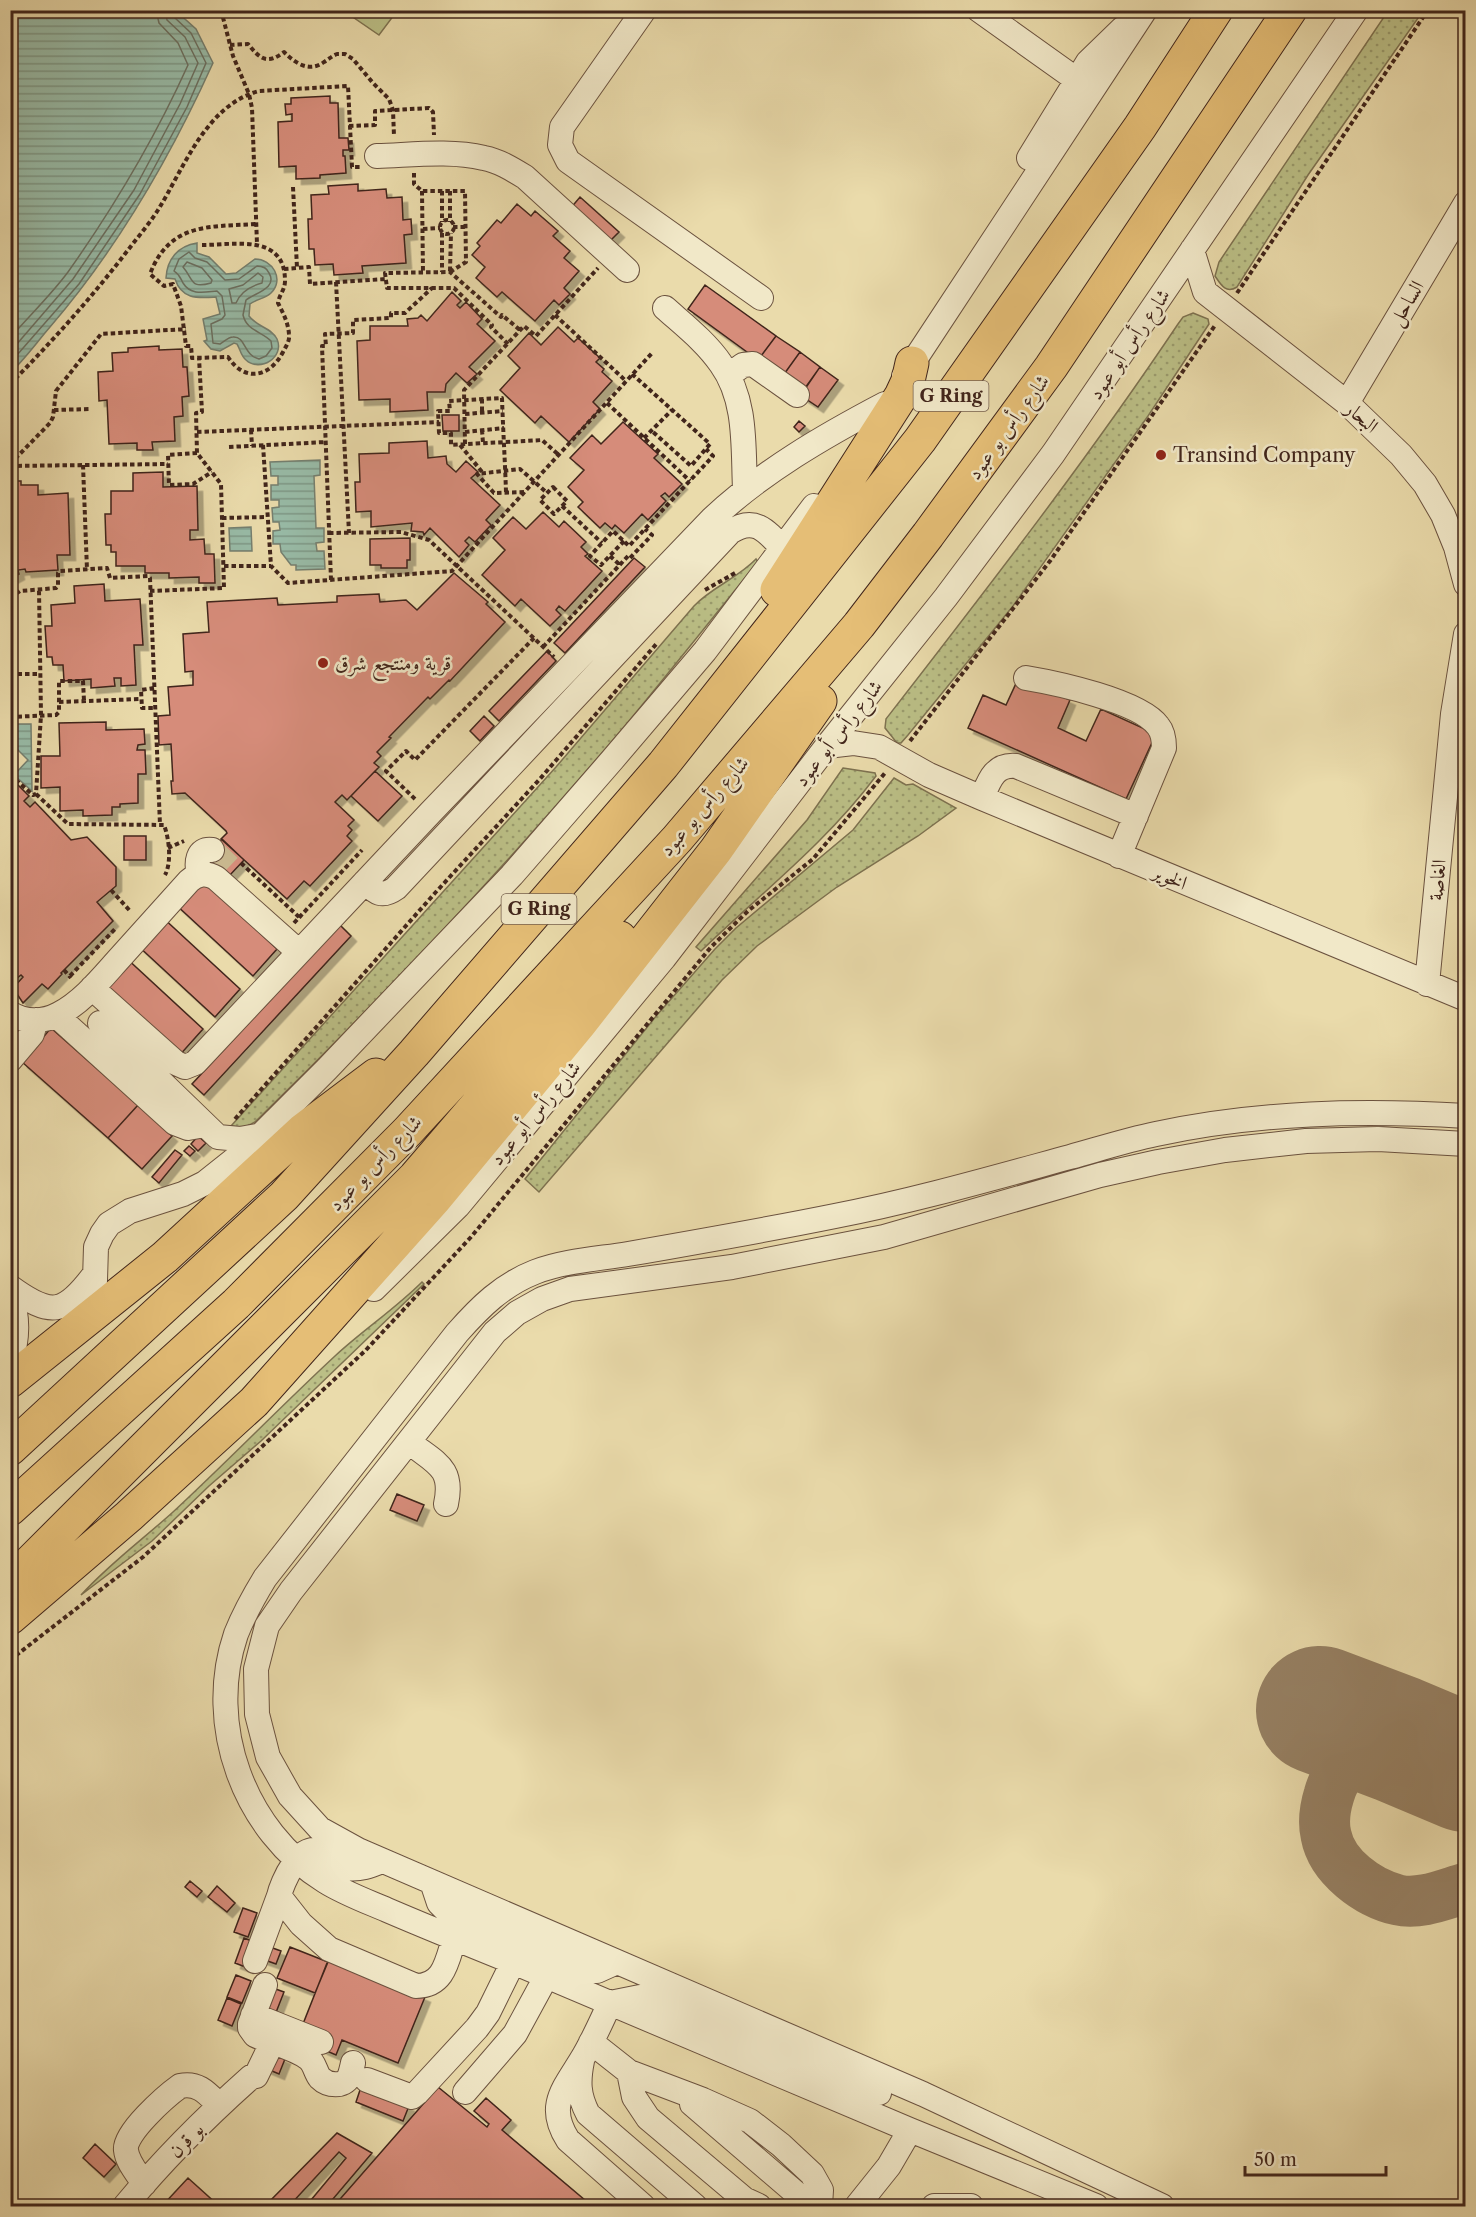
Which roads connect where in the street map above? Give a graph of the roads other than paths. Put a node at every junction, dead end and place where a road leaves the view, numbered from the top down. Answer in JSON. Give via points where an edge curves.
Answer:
{"nodes":[{"id":1,"x":644,"y":10,"type":"edge"},
{"id":2,"x":979,"y":10,"type":"edge"},
{"id":3,"x":1216,"y":10,"type":"edge"},
{"id":4,"x":1290,"y":10,"type":"edge"},
{"id":5,"x":1356,"y":10,"type":"edge"},
{"id":6,"x":1144,"y":12,"type":"edge"},
{"id":7,"x":1077,"y":80,"type":"junction"},
{"id":8,"x":405,"y":155,"type":"road end"},
{"id":9,"x":1466,"y":203,"type":"edge"},
{"id":10,"x":1192,"y":250,"type":"junction"},
{"id":11,"x":619,"y":262,"type":"road end"},
{"id":12,"x":1205,"y":292,"type":"junction"},
{"id":13,"x":761,"y":298,"type":"dead end"},
{"id":14,"x":1160,"y":298,"type":"junction"},
{"id":15,"x":665,"y":308,"type":"dead end"},
{"id":16,"x":912,"y":363,"type":"junction"},
{"id":17,"x":729,"y":375,"type":"junction"},
{"id":18,"x":797,"y":395,"type":"dead end"},
{"id":19,"x":1347,"y":403,"type":"junction"},
{"id":20,"x":885,"y":404,"type":"junction"},
{"id":21,"x":746,"y":489,"type":"junction"},
{"id":22,"x":782,"y":548,"type":"junction"},
{"id":23,"x":1466,"y":584,"type":"edge"},
{"id":24,"x":859,"y":625,"type":"junction"},
{"id":25,"x":1466,"y":634,"type":"edge"},
{"id":26,"x":567,"y":670,"type":"junction"},
{"id":27,"x":1026,"y":678,"type":"dead end"},
{"id":28,"x":585,"y":686,"type":"junction"},
{"id":29,"x":861,"y":703,"type":"junction"},
{"id":30,"x":810,"y":713,"type":"junction"},
{"id":31,"x":827,"y":746,"type":"junction"},
{"id":32,"x":888,"y":752,"type":"junction"},
{"id":33,"x":663,"y":765,"type":"junction"},
{"id":34,"x":982,"y":798,"type":"junction"},
{"id":35,"x":1136,"y":816,"type":"junction"},
{"id":36,"x":212,"y":850,"type":"dead end"},
{"id":37,"x":1119,"y":856,"type":"junction"},
{"id":38,"x":199,"y":875,"type":"junction"},
{"id":39,"x":365,"y":882,"type":"junction"},
{"id":40,"x":299,"y":952,"type":"junction"},
{"id":41,"x":1427,"y":984,"type":"junction"},
{"id":42,"x":92,"y":988,"type":"junction"},
{"id":43,"x":1466,"y":999,"type":"edge"},
{"id":44,"x":26,"y":1018,"type":"edge"},
{"id":45,"x":100,"y":1023,"type":"dead end"},
{"id":46,"x":414,"y":1053,"type":"junction"},
{"id":47,"x":10,"y":1060,"type":"edge"},
{"id":48,"x":1466,"y":1116,"type":"edge"},
{"id":49,"x":212,"y":1131,"type":"junction"},
{"id":50,"x":262,"y":1135,"type":"junction"},
{"id":51,"x":1466,"y":1144,"type":"edge"},
{"id":52,"x":205,"y":1183,"type":"junction"},
{"id":53,"x":94,"y":1275,"type":"junction"},
{"id":54,"x":10,"y":1287,"type":"edge"},
{"id":55,"x":10,"y":1293,"type":"edge"},
{"id":56,"x":94,"y":1313,"type":"junction"},
{"id":57,"x":10,"y":1363,"type":"edge"},
{"id":58,"x":10,"y":1381,"type":"edge"},
{"id":59,"x":254,"y":1402,"type":"junction"},
{"id":60,"x":409,"y":1442,"type":"junction"},
{"id":61,"x":10,"y":1449,"type":"edge"},
{"id":62,"x":446,"y":1504,"type":"dead end"},
{"id":63,"x":10,"y":1509,"type":"edge"},
{"id":64,"x":18,"y":1574,"type":"dead end"},
{"id":65,"x":10,"y":1618,"type":"edge"},
{"id":66,"x":296,"y":1860,"type":"junction"},
{"id":67,"x":382,"y":1861,"type":"junction"},
{"id":68,"x":432,"y":1882,"type":"junction"},
{"id":69,"x":279,"y":1896,"type":"junction"},
{"id":70,"x":454,"y":1939,"type":"junction"},
{"id":71,"x":518,"y":1953,"type":"junction"},
{"id":72,"x":255,"y":1960,"type":"dead end"},
{"id":73,"x":617,"y":1962,"type":"junction"},
{"id":74,"x":546,"y":1977,"type":"junction"},
{"id":75,"x":265,"y":1985,"type":"dead end"},
{"id":76,"x":610,"y":2003,"type":"junction"},
{"id":77,"x":253,"y":2015,"type":"junction"},
{"id":78,"x":269,"y":2042,"type":"junction"},
{"id":79,"x":321,"y":2042,"type":"dead end"},
{"id":80,"x":587,"y":2051,"type":"junction"},
{"id":81,"x":629,"y":2072,"type":"junction"},
{"id":82,"x":677,"y":2090,"type":"junction"},
{"id":83,"x":465,"y":2092,"type":"dead end"},
{"id":84,"x":923,"y":2094,"type":"junction"},
{"id":85,"x":219,"y":2106,"type":"junction"},
{"id":86,"x":910,"y":2130,"type":"junction"},
{"id":87,"x":144,"y":2184,"type":"junction"},
{"id":88,"x":125,"y":2206,"type":"edge"},
{"id":89,"x":643,"y":2206,"type":"edge"},
{"id":90,"x":695,"y":2206,"type":"edge"},
{"id":91,"x":759,"y":2206,"type":"edge"},
{"id":92,"x":811,"y":2206,"type":"edge"},
{"id":93,"x":820,"y":2206,"type":"edge"},
{"id":94,"x":857,"y":2206,"type":"edge"},
{"id":95,"x":934,"y":2206,"type":"edge"},
{"id":96,"x":971,"y":2206,"type":"edge"},
{"id":97,"x":1096,"y":2206,"type":"edge"},
{"id":98,"x":1162,"y":2206,"type":"edge"}],
"edges":[{"from":1,"to":13,"type":"street","via":[[562,127],[560,145],[568,161]]},
{"from":2,"to":7,"type":"street"},
{"from":3,"to":33,"type":"highway","number":"G Ring","via":[[1133,136],[920,440]]},
{"from":4,"to":24,"type":"highway","name":"شارع رأس بو عبود","number":"G Ring","via":[[1051,367]]},
{"from":5,"to":10,"type":"street","name":"شارع رأس أبو عبود"},
{"from":6,"to":7,"type":"street","via":[[1099,50]]},
{"from":6,"to":16,"type":"street"},
{"from":7,"to":16,"type":"street","via":[[927,323]]},
{"from":8,"to":11,"type":"street","via":[[462,154],[507,166],[525,177]]},
{"from":9,"to":19,"type":"street","name":"الساحل"},
{"from":10,"to":12,"type":"street"},
{"from":10,"to":14,"type":"street","name":"شارع رأس أبو عبود"},
{"from":12,"to":14,"type":"street"},
{"from":12,"to":19,"type":"street","name":"البحار"},
{"from":14,"to":29,"type":"street","name":"شارع رأس أبو عبود","via":[[1053,454]]},
{"from":15,"to":17,"type":"street","via":[[706,346]]},
{"from":16,"to":20,"type":"street"},
{"from":16,"to":33,"type":"highway","via":[[902,396]]},
{"from":17,"to":18,"type":"street","via":[[753,364]]},
{"from":17,"to":21,"type":"street","via":[[739,400]]},
{"from":19,"to":23,"type":"street","name":"البحار","via":[[1425,484],[1443,515]]},
{"from":20,"to":21,"type":"street"},
{"from":20,"to":22,"type":"street"},
{"from":21,"to":26,"type":"street","via":[[696,533]]},
{"from":22,"to":28,"type":"street","via":[[769,533],[752,525],[730,532]]},
{"from":22,"to":50,"type":"street","via":[[705,651],[512,875]]},
{"from":24,"to":30,"type":"highway","via":[[835,680]]},
{"from":24,"to":63,"type":"highway","name":"شارع رأس بو عبود","via":[[677,839],[407,1132],[236,1304]]},
{"from":25,"to":41,"type":"street","name":"الغاصة","via":[[1453,714]]},
{"from":26,"to":28,"type":"street"},
{"from":26,"to":39,"type":"street"},
{"from":27,"to":35,"type":"street","via":[[1092,693],[1144,714],[1158,725],[1164,748]]},
{"from":28,"to":39,"type":"street","via":[[396,888],[383,894]]},
{"from":29,"to":31,"type":"street","name":"شارع رأس أبو عبود"},
{"from":29,"to":32,"type":"street","via":[[868,725]]},
{"from":30,"to":59,"type":"highway","via":[[716,850],[579,1025],[435,1199]]},
{"from":30,"to":64,"type":"highway","via":[[415,1177]]},
{"from":31,"to":32,"type":"street","name":"الخوير","via":[[853,743]]},
{"from":31,"to":59,"type":"street","name":"شارع رأس أبو عبود","via":[[664,958],[458,1206]]},
{"from":32,"to":34,"type":"street","name":"الخوير"},
{"from":33,"to":46,"type":"highway","number":"G Ring"},
{"from":34,"to":35,"type":"street","via":[[993,774],[1000,768],[1016,766]]},
{"from":34,"to":37,"type":"street","name":"الخوير"},
{"from":35,"to":37,"type":"street"},
{"from":36,"to":38,"type":"street","via":[[204,850],[199,856]]},
{"from":37,"to":41,"type":"street","name":"الخوير"},
{"from":38,"to":40,"type":"street","via":[[235,874],[281,936]]},
{"from":38,"to":42,"type":"street","via":[[189,881]]},
{"from":39,"to":40,"type":"street"},
{"from":40,"to":42,"type":"street","via":[[195,1063],[185,1067],[176,1064]]},
{"from":41,"to":43,"type":"street","name":"الخوير"},
{"from":42,"to":44,"type":"street","via":[[69,1008]]},
{"from":44,"to":47,"type":"street","via":[[32,1034]]},
{"from":44,"to":49,"type":"street","via":[[176,1123]]},
{"from":45,"to":49,"type":"street"},
{"from":46,"to":56,"type":"highway","via":[[366,1082],[303,1130],[165,1257]]},
{"from":46,"to":61,"type":"highway","via":[[284,1196]]},
{"from":48,"to":66,"type":"street","via":[[1342,1112],[1202,1125],[838,1216],[538,1271],[495,1293],[457,1333],[265,1578],[236,1635],[225,1696],[226,1727],[245,1791],[271,1833]]},
{"from":49,"to":50,"type":"street","via":[[240,1139]]},
{"from":49,"to":52,"type":"street","via":[[216,1161]]},
{"from":50,"to":52,"type":"street"},
{"from":51,"to":60,"type":"street","via":[[1378,1139],[1306,1141],[1225,1150],[1100,1175],[884,1237],[732,1267],[570,1289],[517,1313],[495,1332]]},
{"from":52,"to":53,"type":"street","via":[[129,1211],[109,1224],[96,1247]]},
{"from":53,"to":54,"type":"street","via":[[79,1296],[54,1308],[40,1307]]},
{"from":53,"to":56,"type":"street"},
{"from":55,"to":57,"type":"street","via":[[16,1314]]},
{"from":56,"to":58,"type":"highway"},
{"from":59,"to":65,"type":"highway"},
{"from":60,"to":62,"type":"street","via":[[446,1474]]},
{"from":60,"to":67,"type":"street","via":[[267,1626],[256,1669],[257,1714],[268,1757],[290,1796],[320,1829]]},
{"from":66,"to":67,"type":"street","via":[[315,1850],[346,1868],[362,1868]]},
{"from":66,"to":69,"type":"street"},
{"from":66,"to":70,"type":"street","via":[[326,1882]]},
{"from":67,"to":68,"type":"street"},
{"from":68,"to":71,"type":"street","via":[[439,1903],[448,1912]]},
{"from":68,"to":73,"type":"street"},
{"from":69,"to":70,"type":"street","via":[[301,1924],[329,1949],[416,1986],[426,1986],[442,1973]]},
{"from":69,"to":72,"type":"street"},
{"from":70,"to":71,"type":"street"},
{"from":71,"to":73,"type":"street","via":[[590,1971]]},
{"from":71,"to":74,"type":"street"},
{"from":71,"to":78,"type":"street","via":[[477,2028],[412,2097],[360,2072],[333,2084],[320,2077],[307,2057]]},
{"from":73,"to":84,"type":"street"},
{"from":74,"to":76,"type":"street"},
{"from":74,"to":83,"type":"street","via":[[514,2034]]},
{"from":75,"to":77,"type":"street"},
{"from":76,"to":80,"type":"street"},
{"from":76,"to":84,"type":"street","via":[[640,1997],[656,1999],[894,2099]]},
{"from":76,"to":86,"type":"street"},
{"from":77,"to":78,"type":"street","via":[[251,2032]]},
{"from":77,"to":79,"type":"street"},
{"from":78,"to":85,"type":"street","name":"بو قرن","via":[[256,2076]]},
{"from":80,"to":81,"type":"street"},
{"from":80,"to":89,"type":"street","via":[[558,2102],[561,2129],[568,2140]]},
{"from":80,"to":90,"type":"street","via":[[579,2085],[588,2114]]},
{"from":81,"to":82,"type":"street"},
{"from":81,"to":91,"type":"street","via":[[634,2097],[648,2118],[744,2199]]},
{"from":82,"to":92,"type":"street"},
{"from":82,"to":93,"type":"street","via":[[750,2121],[767,2133],[812,2174],[820,2190]]},
{"from":84,"to":98,"type":"street"},
{"from":85,"to":87,"type":"street","name":"بو قرن"},
{"from":85,"to":87,"type":"street","via":[[203,2089],[180,2086],[130,2134],[126,2153]]},
{"from":86,"to":94,"type":"street","via":[[889,2166]]},
{"from":86,"to":97,"type":"street"},
{"from":87,"to":88,"type":"street","name":"بو قرن"},
{"from":95,"to":96,"type":"street"}]}
